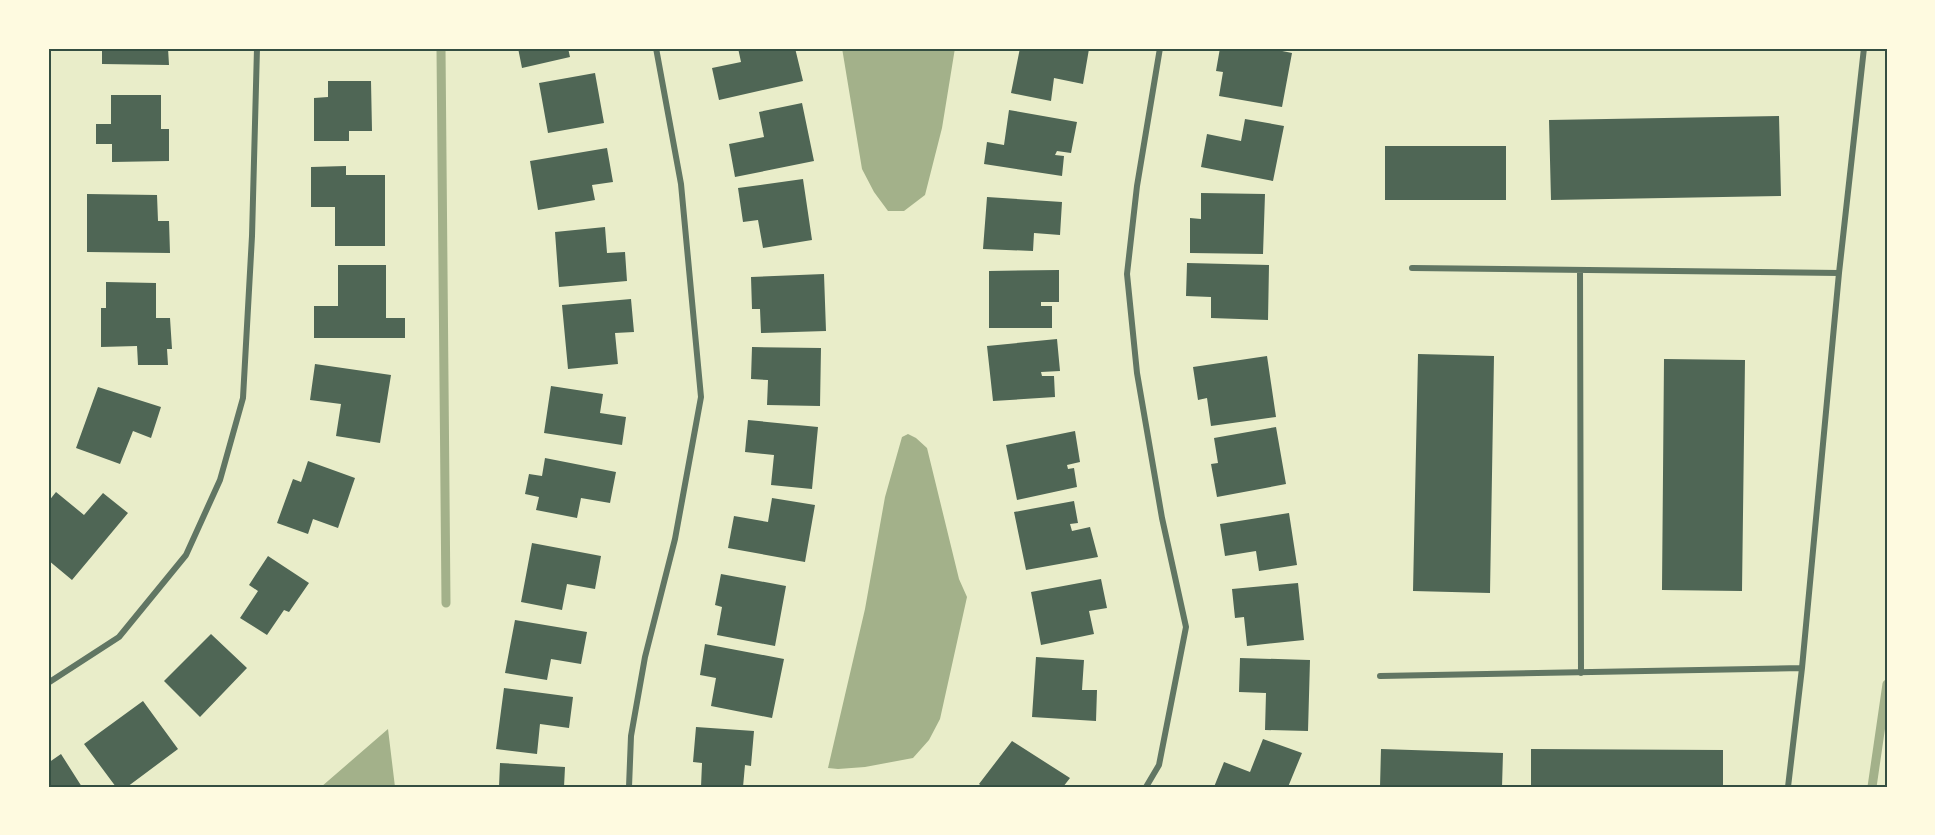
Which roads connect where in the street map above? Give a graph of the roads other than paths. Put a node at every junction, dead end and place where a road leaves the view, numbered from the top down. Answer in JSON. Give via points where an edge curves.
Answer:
{"nodes":[{"id":1,"x":257,"y":48,"type":"edge"},
{"id":2,"x":656,"y":48,"type":"edge"},
{"id":3,"x":1160,"y":48,"type":"edge"},
{"id":4,"x":1864,"y":48,"type":"edge"},
{"id":5,"x":1412,"y":268,"type":"dead end"},
{"id":6,"x":1580,"y":270,"type":"junction"},
{"id":7,"x":1839,"y":273,"type":"junction"},
{"id":8,"x":1802,"y":669,"type":"junction"},
{"id":9,"x":1581,"y":673,"type":"junction"},
{"id":10,"x":1380,"y":676,"type":"dead end"},
{"id":11,"x":48,"y":683,"type":"edge"},
{"id":12,"x":629,"y":787,"type":"edge"},
{"id":13,"x":1146,"y":787,"type":"edge"},
{"id":14,"x":1788,"y":787,"type":"edge"}],
"edges":[{"from":1,"to":11,"type":"street","via":[[243,398],[220,480],[186,555],[119,637]]},
{"from":2,"to":12,"type":"street","via":[[681,183],[701,397],[675,539],[645,657],[632,736]]},
{"from":3,"to":13,"type":"street","via":[[1127,274],[1139,384],[1186,627],[1159,765]]},
{"from":4,"to":7,"type":"street"},
{"from":5,"to":6,"type":"street"},
{"from":6,"to":7,"type":"street"},
{"from":6,"to":9,"type":"street"},
{"from":7,"to":8,"type":"street"},
{"from":8,"to":9,"type":"street"},
{"from":8,"to":14,"type":"street"},
{"from":9,"to":10,"type":"street"}]}
